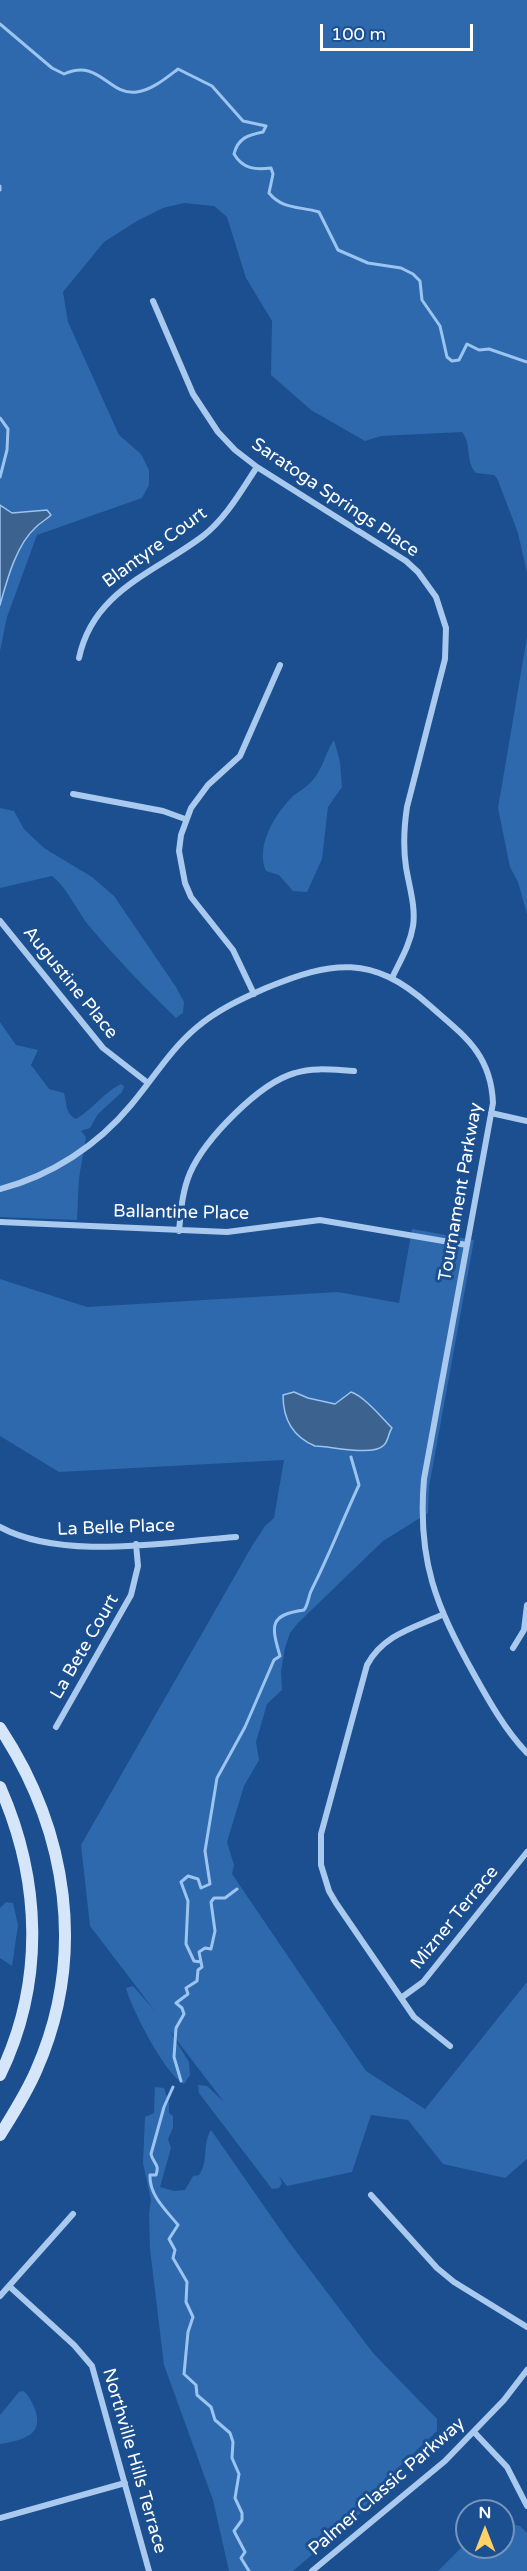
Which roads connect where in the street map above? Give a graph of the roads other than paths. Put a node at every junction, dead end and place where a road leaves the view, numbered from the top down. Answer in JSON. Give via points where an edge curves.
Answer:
{"nodes":[{"id":1,"x":153,"y":301,"type":"dead end"},
{"id":2,"x":256,"y":467,"type":"junction"},
{"id":3,"x":79,"y":658,"type":"dead end"},
{"id":4,"x":280,"y":665,"type":"dead end"},
{"id":5,"x":73,"y":794,"type":"dead end"},
{"id":6,"x":185,"y":819,"type":"junction"},
{"id":7,"x":0,"y":921,"type":"edge"},
{"id":8,"x":392,"y":978,"type":"junction"},
{"id":9,"x":254,"y":994,"type":"junction"},
{"id":10,"x":354,"y":1071,"type":"dead end"},
{"id":11,"x":148,"y":1083,"type":"junction"},
{"id":12,"x":491,"y":1113,"type":"junction"},
{"id":13,"x":527,"y":1121,"type":"edge"},
{"id":14,"x":0,"y":1189,"type":"edge"},
{"id":15,"x":0,"y":1222,"type":"edge"},
{"id":16,"x":179,"y":1232,"type":"junction"},
{"id":17,"x":467,"y":1245,"type":"junction"},
{"id":18,"x":0,"y":1527,"type":"edge"},
{"id":19,"x":236,"y":1538,"type":"dead end"},
{"id":20,"x":136,"y":1544,"type":"junction"},
{"id":21,"x":527,"y":1605,"type":"edge"},
{"id":22,"x":442,"y":1615,"type":"junction"},
{"id":23,"x":513,"y":1648,"type":"dead end"},
{"id":24,"x":56,"y":1727,"type":"dead end"},
{"id":25,"x":0,"y":1728,"type":"edge"},
{"id":26,"x":527,"y":1753,"type":"edge"},
{"id":27,"x":0,"y":1787,"type":"edge"},
{"id":28,"x":527,"y":1852,"type":"edge"},
{"id":29,"x":401,"y":1998,"type":"junction"},
{"id":30,"x":450,"y":2046,"type":"dead end"},
{"id":31,"x":0,"y":2075,"type":"edge"},
{"id":32,"x":0,"y":2135,"type":"edge"},
{"id":33,"x":371,"y":2195,"type":"dead end"},
{"id":34,"x":73,"y":2214,"type":"dead end"},
{"id":35,"x":9,"y":2286,"type":"junction"},
{"id":36,"x":0,"y":2296,"type":"edge"},
{"id":37,"x":527,"y":2327,"type":"edge"},
{"id":38,"x":527,"y":2370,"type":"edge"},
{"id":39,"x":474,"y":2432,"type":"junction"},
{"id":40,"x":125,"y":2483,"type":"junction"},
{"id":41,"x":527,"y":2505,"type":"edge"},
{"id":42,"x":0,"y":2517,"type":"edge"},
{"id":43,"x":149,"y":2571,"type":"edge"},
{"id":44,"x":312,"y":2571,"type":"edge"}],
"edges":[{"from":1,"to":2,"type":"street","name":"Saratoga Springs Place","via":[[205,414],[235,450]]},
{"from":2,"to":3,"type":"street","name":"Blantyre Court","via":[[210,530],[106,603],[88,628]]},
{"from":2,"to":8,"type":"street","name":"Saratoga Springs Place","via":[[406,561],[428,584],[442,613],[445,659],[404,828],[413,924]]},
{"from":4,"to":6,"type":"street","via":[[248,742],[228,769],[198,796]]},
{"from":5,"to":6,"type":"street","via":[[163,811]]},
{"from":6,"to":9,"type":"street","via":[[179,851],[184,883],[200,910],[233,950]]},
{"from":7,"to":11,"type":"street","name":"Augustine Place","via":[[104,1048]]},
{"from":8,"to":9,"type":"street","name":"Tournament Parkway","via":[[369,969],[333,967],[303,973]]},
{"from":8,"to":12,"type":"street","name":"Tournament Parkway","via":[[416,993],[478,1050],[490,1075]]},
{"from":9,"to":11,"type":"street","name":"Tournament Parkway","via":[[194,1029]]},
{"from":10,"to":16,"type":"street","via":[[321,1069],[293,1073],[279,1078],[256,1096],[199,1157],[185,1189]]},
{"from":11,"to":14,"type":"street","name":"Tournament Parkway","via":[[113,1124],[74,1156],[29,1180]]},
{"from":12,"to":13,"type":"street"},
{"from":12,"to":17,"type":"street","name":"Tournament Parkway"},
{"from":15,"to":16,"type":"street","name":"Ballantine Place"},
{"from":16,"to":17,"type":"street","name":"Ballantine Place","via":[[227,1232],[320,1220]]},
{"from":17,"to":22,"type":"street","name":"Tournament Parkway","via":[[422,1504],[425,1556]]},
{"from":18,"to":20,"type":"street","name":"La Belle Place","via":[[51,1545]]},
{"from":19,"to":20,"type":"street","name":"La Belle Place"},
{"from":20,"to":24,"type":"street","name":"La Bete Court","via":[[138,1566],[131,1595]]},
{"from":21,"to":23,"type":"street","via":[[524,1630]]},
{"from":22,"to":26,"type":"street","name":"Tournament Parkway","via":[[491,1705]]},
{"from":22,"to":29,"type":"street","via":[[392,1637],[373,1654],[321,1834],[321,1865],[329,1891]]},
{"from":25,"to":32,"type":"main road","via":[[28,1774],[54,1844],[64,1899],[64,1936],[57,2004],[46,2040],[27,2090]]},
{"from":27,"to":31,"type":"main road","via":[[23,1848],[31,1889],[33,1957],[19,2027]]},
{"from":28,"to":29,"type":"street","name":"Mizner Terrace","via":[[423,1982]]},
{"from":29,"to":30,"type":"street","via":[[414,2017]]},
{"from":33,"to":37,"type":"street","via":[[453,2282]]},
{"from":34,"to":35,"type":"street"},
{"from":35,"to":36,"type":"street"},
{"from":35,"to":40,"type":"street","name":"Northville Hills Terrace","via":[[92,2366]]},
{"from":38,"to":39,"type":"street","name":"Palmer Classic Parkway"},
{"from":39,"to":41,"type":"street","via":[[507,2466]]},
{"from":39,"to":44,"type":"street","name":"Palmer Classic Parkway","via":[[445,2461]]},
{"from":40,"to":42,"type":"street"},
{"from":40,"to":43,"type":"street","name":"Northville Hills Terrace"}]}
